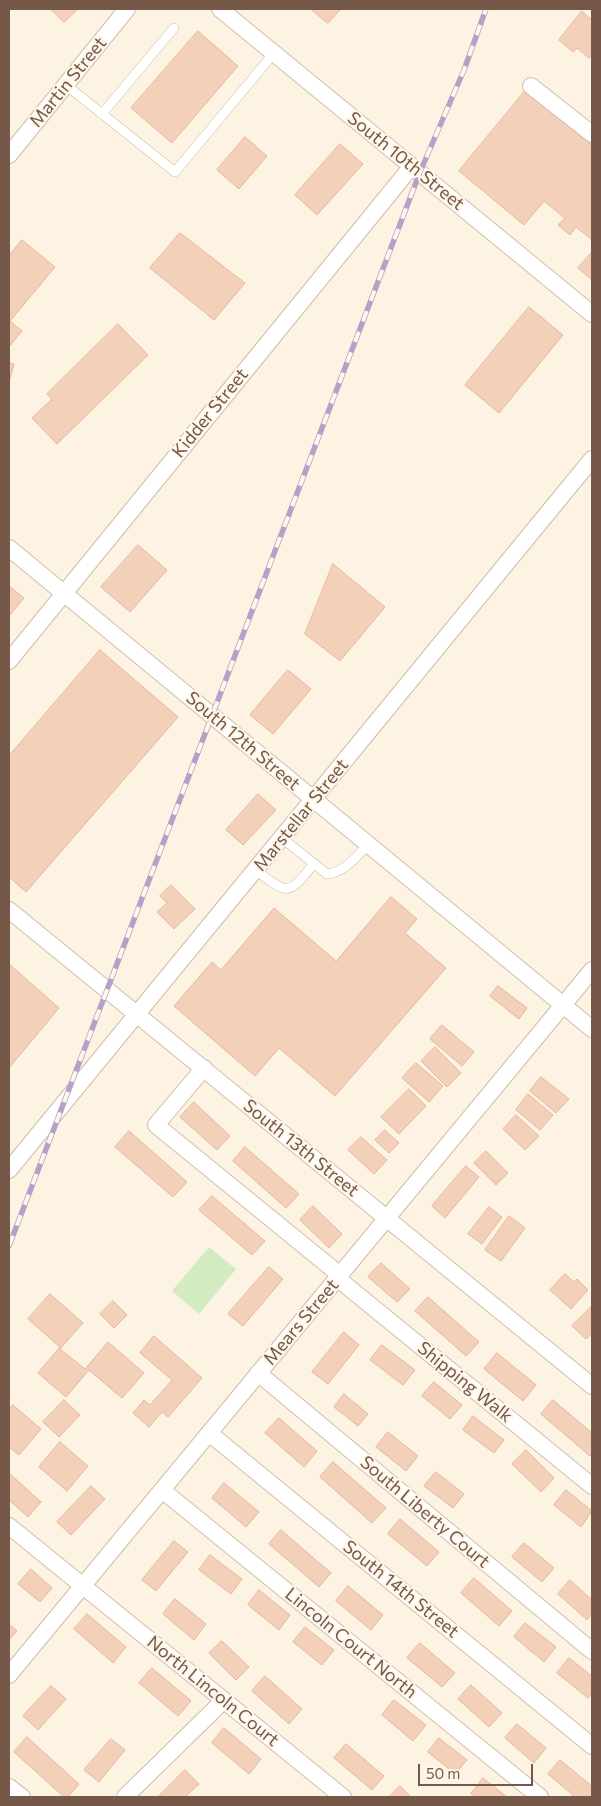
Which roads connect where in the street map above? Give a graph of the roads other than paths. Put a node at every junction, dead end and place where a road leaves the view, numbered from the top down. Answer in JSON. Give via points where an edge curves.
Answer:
{"nodes":[{"id":1,"x":127,"y":9,"type":"edge"},
{"id":2,"x":220,"y":9,"type":"edge"},
{"id":3,"x":174,"y":28,"type":"dead end"},
{"id":4,"x":274,"y":53,"type":"junction"},
{"id":5,"x":66,"y":84,"type":"junction"},
{"id":6,"x":531,"y":86,"type":"dead end"},
{"id":7,"x":102,"y":114,"type":"junction"},
{"id":8,"x":592,"y":134,"type":"edge"},
{"id":9,"x":9,"y":155,"type":"edge"},
{"id":10,"x":412,"y":166,"type":"junction"},
{"id":11,"x":592,"y":314,"type":"edge"},
{"id":12,"x":592,"y":459,"type":"edge"},
{"id":13,"x":9,"y":548,"type":"edge"},
{"id":14,"x":64,"y":592,"type":"junction"},
{"id":15,"x":9,"y":661,"type":"edge"},
{"id":16,"x":313,"y":800,"type":"junction"},
{"id":17,"x":282,"y":838,"type":"junction"},
{"id":18,"x":368,"y":845,"type":"junction"},
{"id":19,"x":314,"y":864,"type":"junction"},
{"id":20,"x":256,"y":870,"type":"junction"},
{"id":21,"x":9,"y":910,"type":"edge"},
{"id":22,"x":592,"y":970,"type":"edge"},
{"id":23,"x":563,"y":1005,"type":"junction"},
{"id":24,"x":137,"y":1015,"type":"junction"},
{"id":25,"x":592,"y":1029,"type":"edge"},
{"id":26,"x":204,"y":1068,"type":"junction"},
{"id":27,"x":9,"y":1170,"type":"edge"},
{"id":28,"x":387,"y":1219,"type":"junction"},
{"id":29,"x":339,"y":1276,"type":"junction"},
{"id":30,"x":258,"y":1374,"type":"junction"},
{"id":31,"x":592,"y":1386,"type":"edge"},
{"id":32,"x":209,"y":1433,"type":"junction"},
{"id":33,"x":592,"y":1486,"type":"edge"},
{"id":34,"x":162,"y":1490,"type":"junction"},
{"id":35,"x":9,"y":1526,"type":"edge"},
{"id":36,"x":83,"y":1585,"type":"junction"},
{"id":37,"x":592,"y":1651,"type":"edge"},
{"id":38,"x":9,"y":1675,"type":"edge"},
{"id":39,"x":224,"y":1700,"type":"junction"},
{"id":40,"x":592,"y":1746,"type":"edge"},
{"id":41,"x":9,"y":1787,"type":"edge"},
{"id":42,"x":22,"y":1797,"type":"edge"},
{"id":43,"x":125,"y":1797,"type":"edge"},
{"id":44,"x":343,"y":1797,"type":"edge"},
{"id":45,"x":540,"y":1797,"type":"edge"}],
"edges":[{"from":1,"to":5,"type":"street","name":"Martin Street"},
{"from":2,"to":4,"type":"street","name":"South 10th Street"},
{"from":3,"to":7,"type":"lane"},
{"from":4,"to":7,"type":"lane","via":[[175,172]]},
{"from":4,"to":10,"type":"street","name":"South 10th Street"},
{"from":5,"to":7,"type":"lane"},
{"from":5,"to":9,"type":"street","name":"Martin Street"},
{"from":6,"to":8,"type":"street"},
{"from":10,"to":11,"type":"street","name":"South 10th Street"},
{"from":10,"to":14,"type":"street","name":"Kidder Street"},
{"from":12,"to":16,"type":"street","name":"Marstellar Street"},
{"from":13,"to":14,"type":"street","name":"South 12th Street"},
{"from":14,"to":15,"type":"street","name":"Kidder Street"},
{"from":14,"to":16,"type":"street","name":"South 12th Street"},
{"from":16,"to":17,"type":"street","name":"Marstellar Street"},
{"from":16,"to":18,"type":"street","name":"South 12th Street"},
{"from":17,"to":19,"type":"lane"},
{"from":17,"to":20,"type":"street","name":"Marstellar Street"},
{"from":18,"to":19,"type":"lane","via":[[352,862],[335,873],[327,874]]},
{"from":18,"to":23,"type":"street","name":"South 12th Street"},
{"from":19,"to":20,"type":"lane","via":[[289,889],[278,887]]},
{"from":20,"to":24,"type":"street","name":"Marstellar Street"},
{"from":21,"to":24,"type":"street","name":"South 13th Street"},
{"from":22,"to":23,"type":"street","name":"Mears Street"},
{"from":23,"to":25,"type":"street","name":"South 12th Street"},
{"from":23,"to":28,"type":"street","name":"Mears Street"},
{"from":24,"to":26,"type":"street","name":"South 13th Street"},
{"from":24,"to":27,"type":"street","name":"Marstellar Street"},
{"from":26,"to":28,"type":"street","name":"South 13th Street"},
{"from":26,"to":29,"type":"street","name":"Shipping Walk","via":[[156,1125]]},
{"from":28,"to":29,"type":"street","name":"Mears Street"},
{"from":28,"to":31,"type":"street","name":"South 13th Street"},
{"from":29,"to":30,"type":"street","name":"Mears Street"},
{"from":29,"to":33,"type":"street","name":"Shipping Walk"},
{"from":30,"to":32,"type":"street","name":"Mears Street"},
{"from":30,"to":37,"type":"street","name":"South Liberty Court"},
{"from":32,"to":34,"type":"street","name":"Mears Street"},
{"from":32,"to":40,"type":"street","name":"South 14th Street"},
{"from":34,"to":36,"type":"street","name":"Mears Street"},
{"from":34,"to":45,"type":"street","name":"Lincoln Court North"},
{"from":35,"to":36,"type":"street","name":"North Lincoln Court"},
{"from":36,"to":38,"type":"street","name":"Mears Street"},
{"from":36,"to":39,"type":"street","name":"North Lincoln Court"},
{"from":39,"to":43,"type":"street"},
{"from":39,"to":44,"type":"street","name":"North Lincoln Court"},
{"from":41,"to":42,"type":"street"}]}
